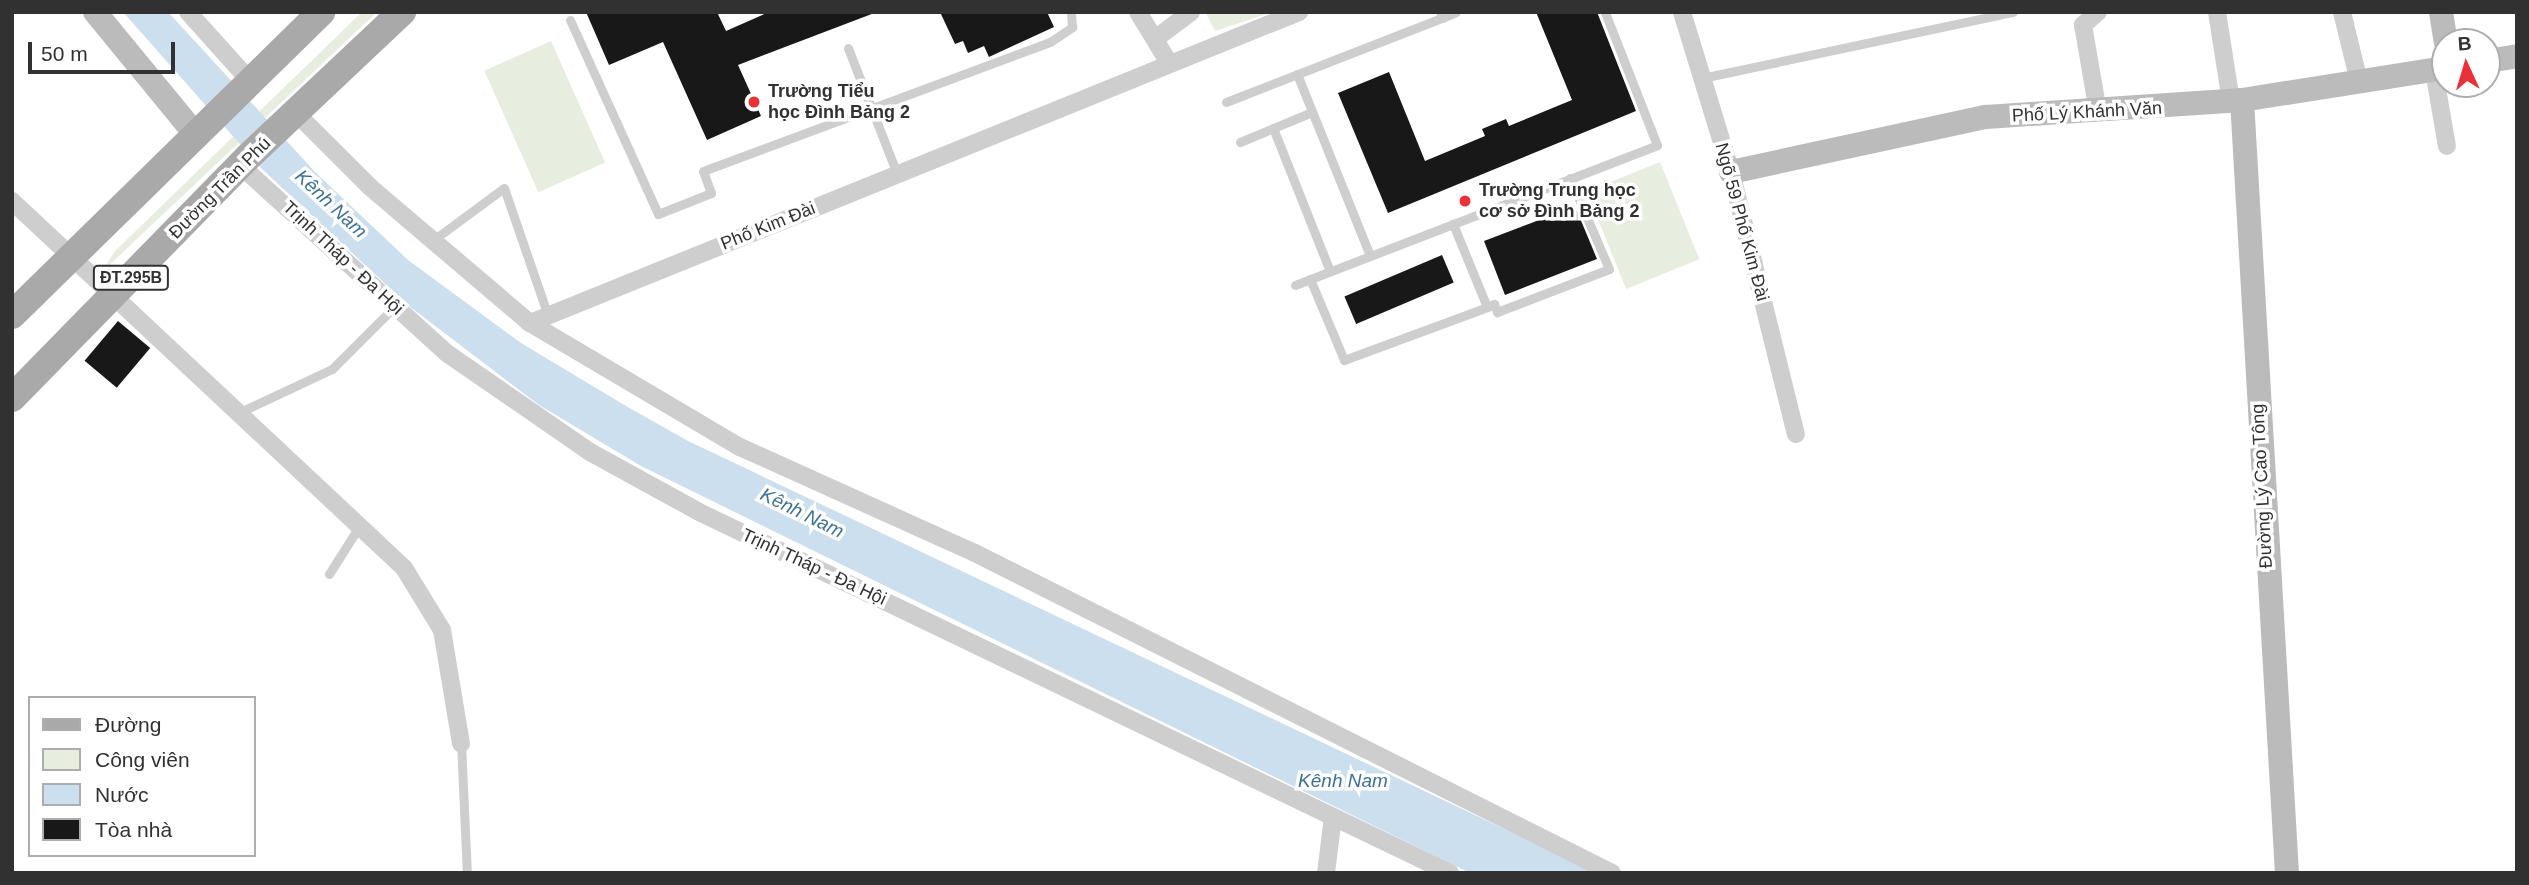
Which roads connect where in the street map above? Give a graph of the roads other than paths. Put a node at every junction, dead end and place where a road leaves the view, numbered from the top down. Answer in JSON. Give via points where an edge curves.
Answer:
{"nodes":[{"id":1,"x":94,"y":12,"type":"edge"},
{"id":2,"x":188,"y":12,"type":"edge"},
{"id":3,"x":321,"y":12,"type":"edge"},
{"id":4,"x":402,"y":12,"type":"edge"},
{"id":5,"x":1070,"y":12,"type":"edge"},
{"id":6,"x":1138,"y":12,"type":"edge"},
{"id":7,"x":1191,"y":12,"type":"edge"},
{"id":8,"x":1299,"y":12,"type":"edge"},
{"id":9,"x":1456,"y":12,"type":"edge"},
{"id":10,"x":1605,"y":12,"type":"edge"},
{"id":11,"x":1682,"y":12,"type":"edge"},
{"id":12,"x":2013,"y":12,"type":"edge"},
{"id":13,"x":2098,"y":12,"type":"edge"},
{"id":14,"x":2217,"y":12,"type":"edge"},
{"id":15,"x":2342,"y":12,"type":"edge"},
{"id":16,"x":1441,"y":15,"type":"edge"},
{"id":17,"x":570,"y":20,"type":"dead end"},
{"id":18,"x":1155,"y":39,"type":"junction"},
{"id":19,"x":848,"y":48,"type":"dead end"},
{"id":20,"x":1168,"y":63,"type":"junction"},
{"id":21,"x":2431,"y":71,"type":"edge"},
{"id":22,"x":1297,"y":74,"type":"junction"},
{"id":23,"x":1702,"y":78,"type":"junction"},
{"id":24,"x":2359,"y":82,"type":"junction"},
{"id":25,"x":249,"y":84,"type":"junction"},
{"id":26,"x":2443,"y":98,"type":"edge"},
{"id":27,"x":2237,"y":100,"type":"junction"},
{"id":28,"x":1226,"y":102,"type":"dead end"},
{"id":29,"x":871,"y":108,"type":"junction"},
{"id":30,"x":1312,"y":112,"type":"junction"},
{"id":31,"x":2098,"y":113,"type":"junction"},
{"id":32,"x":290,"y":117,"type":"junction"},
{"id":33,"x":203,"y":128,"type":"junction"},
{"id":34,"x":1273,"y":128,"type":"junction"},
{"id":35,"x":1240,"y":142,"type":"dead end"},
{"id":36,"x":2447,"y":146,"type":"dead end"},
{"id":37,"x":244,"y":161,"type":"junction"},
{"id":38,"x":1731,"y":172,"type":"junction"},
{"id":39,"x":897,"y":174,"type":"junction"},
{"id":40,"x":1570,"y":178,"type":"junction"},
{"id":41,"x":12,"y":201,"type":"edge"},
{"id":42,"x":1453,"y":224,"type":"junction"},
{"id":43,"x":432,"y":241,"type":"junction"},
{"id":44,"x":1370,"y":256,"type":"junction"},
{"id":45,"x":70,"y":257,"type":"junction"},
{"id":46,"x":1330,"y":271,"type":"junction"},
{"id":47,"x":1310,"y":279,"type":"junction"},
{"id":48,"x":1294,"y":285,"type":"dead end"},
{"id":49,"x":114,"y":296,"type":"junction"},
{"id":50,"x":395,"y":306,"type":"junction"},
{"id":51,"x":1487,"y":307,"type":"junction"},
{"id":52,"x":12,"y":315,"type":"edge"},
{"id":53,"x":548,"y":316,"type":"junction"},
{"id":54,"x":530,"y":323,"type":"junction"},
{"id":55,"x":12,"y":398,"type":"edge"},
{"id":56,"x":240,"y":412,"type":"junction"},
{"id":57,"x":1796,"y":434,"type":"dead end"},
{"id":58,"x":361,"y":523,"type":"junction"},
{"id":59,"x":329,"y":574,"type":"dead end"},
{"id":60,"x":461,"y":743,"type":"joint"},
{"id":61,"x":1333,"y":817,"type":"junction"},
{"id":62,"x":467,"y":873,"type":"edge"},
{"id":63,"x":1326,"y":873,"type":"edge"},
{"id":64,"x":1450,"y":873,"type":"edge"},
{"id":65,"x":1612,"y":873,"type":"edge"},
{"id":66,"x":2287,"y":873,"type":"edge"}],
"edges":[{"from":1,"to":33,"type":"main road"},
{"from":2,"to":25,"type":"street"},
{"from":3,"to":25,"type":"main road","number":"ĐT.295B"},
{"from":4,"to":32,"type":"main road","name":"Đường Trần Phú","number":"ĐT.295B"},
{"from":5,"to":29,"type":"lane","via":[[1072,27],[1050,42]]},
{"from":6,"to":18,"type":"street"},
{"from":7,"to":18,"type":"street"},
{"from":8,"to":20,"type":"street","name":"Phố Kim Đài"},
{"from":9,"to":16,"type":"lane"},
{"from":10,"to":40,"type":"lane","via":[[1657,145]]},
{"from":11,"to":23,"type":"street","name":"Ngõ 59 Phố Kim Đài"},
{"from":12,"to":23,"type":"lane"},
{"from":13,"to":31,"type":"street","via":[[2082,25]]},
{"from":14,"to":27,"type":"street"},
{"from":15,"to":24,"type":"street"},
{"from":16,"to":22,"type":"lane"},
{"from":17,"to":29,"type":"lane","via":[[658,214],[711,193],[703,171]]},
{"from":18,"to":20,"type":"street"},
{"from":19,"to":29,"type":"lane"},
{"from":20,"to":39,"type":"street","name":"Phố Kim Đài"},
{"from":21,"to":24,"type":"main road","name":"Phố Lý Khánh Văn"},
{"from":22,"to":28,"type":"lane"},
{"from":22,"to":30,"type":"lane"},
{"from":23,"to":38,"type":"street","name":"Ngõ 59 Phố Kim Đài"},
{"from":24,"to":27,"type":"main road","name":"Phố Lý Khánh Văn"},
{"from":25,"to":33,"type":"main road","number":"ĐT.295B"},
{"from":26,"to":36,"type":"street"},
{"from":27,"to":31,"type":"main road","name":"Phố Lý Khánh Văn"},
{"from":27,"to":66,"type":"main road","name":"Đường Lý Cao Tông"},
{"from":29,"to":39,"type":"lane"},
{"from":30,"to":34,"type":"lane"},
{"from":30,"to":44,"type":"lane"},
{"from":31,"to":38,"type":"main road","name":"Phố Lý Khánh Văn","via":[[1986,117]]},
{"from":32,"to":37,"type":"main road","name":"Đường Trần Phú","number":"ĐT.295B"},
{"from":32,"to":43,"type":"street"},
{"from":33,"to":45,"type":"main road","number":"ĐT.295B"},
{"from":34,"to":35,"type":"lane"},
{"from":34,"to":46,"type":"lane"},
{"from":37,"to":49,"type":"main road","name":"Đường Trần Phú","number":"ĐT.295B"},
{"from":37,"to":50,"type":"street","name":"Trịnh Tháp - Đa Hội"},
{"from":38,"to":57,"type":"street","name":"Ngõ 59 Phố Kim Đài"},
{"from":39,"to":53,"type":"street","name":"Phố Kim Đài"},
{"from":40,"to":42,"type":"lane"},
{"from":40,"to":51,"type":"lane","via":[[1609,269],[1497,312],[1494,304]]},
{"from":41,"to":45,"type":"street"},
{"from":42,"to":44,"type":"lane"},
{"from":42,"to":51,"type":"lane"},
{"from":43,"to":53,"type":"lane","via":[[504,188]]},
{"from":43,"to":54,"type":"street"},
{"from":44,"to":46,"type":"lane"},
{"from":45,"to":49,"type":"street"},
{"from":45,"to":52,"type":"main road","number":"ĐT.295B"},
{"from":46,"to":47,"type":"lane"},
{"from":47,"to":48,"type":"lane"},
{"from":47,"to":51,"type":"lane","via":[[1344,360]]},
{"from":49,"to":55,"type":"main road","name":"Đường Trần Phú","number":"ĐT.295B"},
{"from":49,"to":56,"type":"street"},
{"from":50,"to":56,"type":"lane","via":[[332,369]]},
{"from":50,"to":61,"type":"street","name":"Trịnh Tháp - Đa Hội","via":[[505,399],[602,459]]},
{"from":53,"to":54,"type":"street","name":"Phố Kim Đài"},
{"from":54,"to":65,"type":"street","via":[[740,447],[975,553]]},
{"from":56,"to":58,"type":"street"},
{"from":58,"to":59,"type":"lane"},
{"from":58,"to":60,"type":"street","via":[[404,568],[442,630]]},
{"from":60,"to":62,"type":"lane"},
{"from":61,"to":63,"type":"street"},
{"from":61,"to":64,"type":"street","name":"Trịnh Tháp - Đa Hội"}]}
